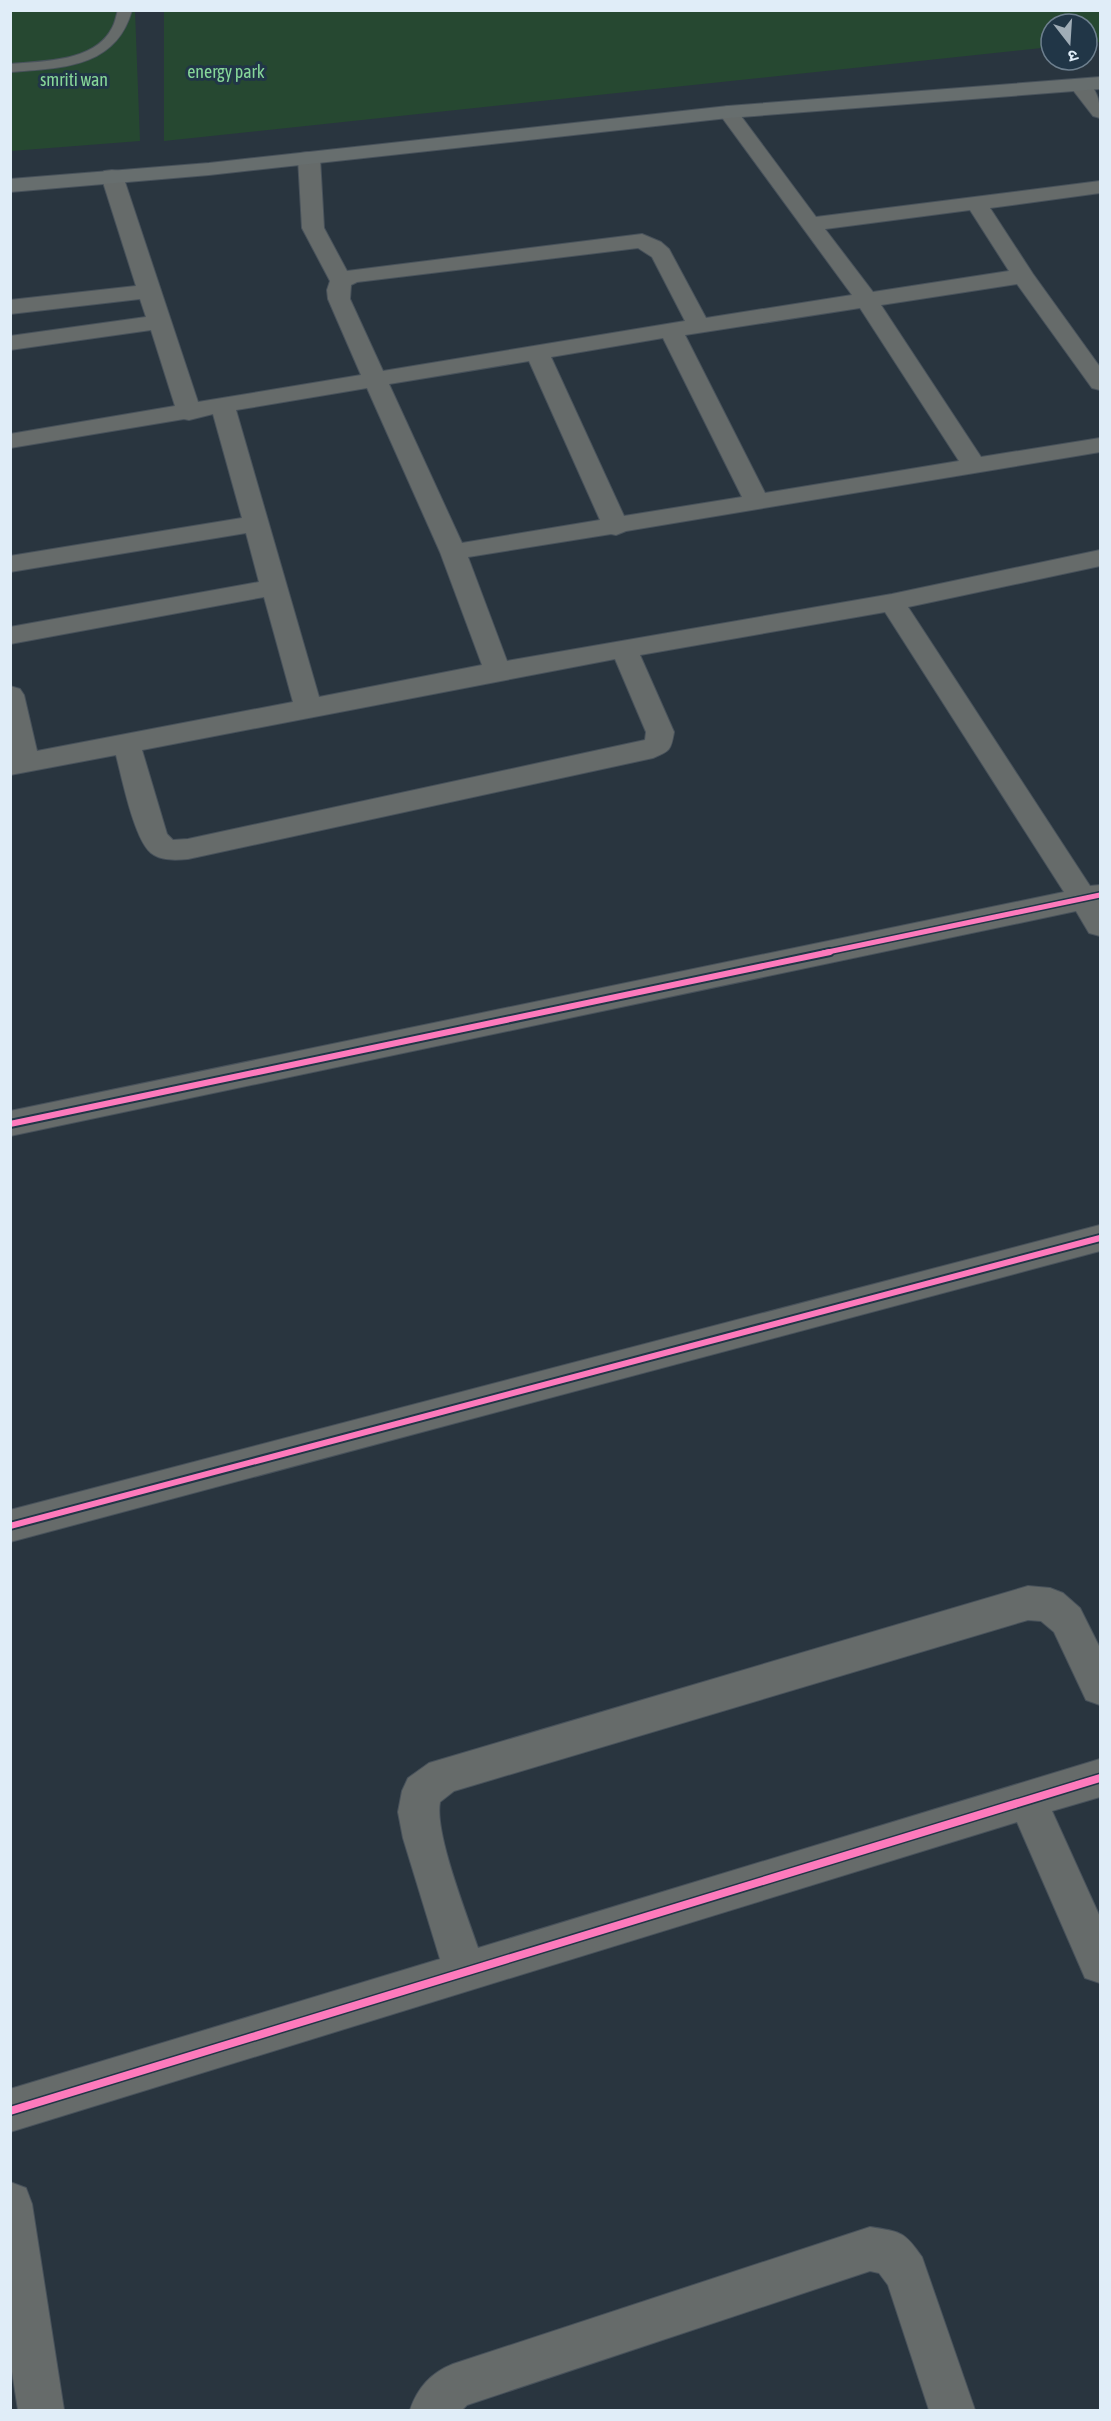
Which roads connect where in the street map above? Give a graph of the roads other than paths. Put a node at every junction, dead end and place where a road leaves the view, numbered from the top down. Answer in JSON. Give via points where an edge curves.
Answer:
{"nodes":[{"id":1,"x":124,"y":10,"type":"edge"},
{"id":2,"x":10,"y":68,"type":"edge"},
{"id":3,"x":1101,"y":83,"type":"edge"},
{"id":4,"x":1079,"y":85,"type":"junction"},
{"id":5,"x":728,"y":112,"type":"junction"},
{"id":6,"x":1101,"y":112,"type":"edge"},
{"id":7,"x":309,"y":158,"type":"junction"},
{"id":8,"x":112,"y":176,"type":"junction"},
{"id":9,"x":10,"y":186,"type":"edge"},
{"id":10,"x":1101,"y":187,"type":"edge"},
{"id":11,"x":976,"y":203,"type":"junction"},
{"id":12,"x":811,"y":224,"type":"junction"},
{"id":13,"x":1023,"y":276,"type":"junction"},
{"id":14,"x":341,"y":281,"type":"junction"},
{"id":15,"x":149,"y":291,"type":"junction"},
{"id":16,"x":866,"y":299,"type":"junction"},
{"id":17,"x":10,"y":307,"type":"edge"},
{"id":18,"x":160,"y":322,"type":"junction"},
{"id":19,"x":699,"y":326,"type":"junction"},
{"id":20,"x":671,"y":330,"type":"junction"},
{"id":21,"x":10,"y":343,"type":"edge"},
{"id":22,"x":537,"y":352,"type":"junction"},
{"id":23,"x":373,"y":379,"type":"junction"},
{"id":24,"x":1101,"y":383,"type":"edge"},
{"id":25,"x":224,"y":406,"type":"junction"},
{"id":26,"x":189,"y":413,"type":"junction"},
{"id":27,"x":10,"y":441,"type":"edge"},
{"id":28,"x":1101,"y":445,"type":"edge"},
{"id":29,"x":975,"y":467,"type":"junction"},
{"id":30,"x":757,"y":502,"type":"junction"},
{"id":31,"x":257,"y":523,"type":"junction"},
{"id":32,"x":616,"y":527,"type":"junction"},
{"id":33,"x":453,"y":552,"type":"junction"},
{"id":34,"x":1101,"y":558,"type":"edge"},
{"id":35,"x":10,"y":564,"type":"edge"},
{"id":36,"x":275,"y":587,"type":"junction"},
{"id":37,"x":892,"y":602,"type":"junction"},
{"id":38,"x":10,"y":636,"type":"edge"},
{"id":39,"x":624,"y":649,"type":"junction"},
{"id":40,"x":498,"y":671,"type":"junction"},
{"id":41,"x":10,"y":695,"type":"edge"},
{"id":42,"x":308,"y":707,"type":"junction"},
{"id":43,"x":126,"y":743,"type":"junction"},
{"id":44,"x":18,"y":764,"type":"edge"},
{"id":45,"x":1092,"y":897,"type":"edge"},
{"id":46,"x":1101,"y":925,"type":"edge"},
{"id":47,"x":10,"y":1124,"type":"edge"},
{"id":48,"x":1101,"y":1238,"type":"edge"},
{"id":49,"x":10,"y":1526,"type":"edge"},
{"id":50,"x":1101,"y":1687,"type":"edge"},
{"id":51,"x":1101,"y":1778,"type":"edge"},
{"id":52,"x":1027,"y":1800,"type":"junction"},
{"id":53,"x":1101,"y":1963,"type":"edge"},
{"id":54,"x":465,"y":1972,"type":"junction"},
{"id":55,"x":10,"y":2111,"type":"edge"},
{"id":56,"x":10,"y":2204,"type":"edge"},
{"id":57,"x":40,"y":2410,"type":"edge"},
{"id":58,"x":433,"y":2410,"type":"edge"},
{"id":59,"x":952,"y":2410,"type":"edge"}],
"edges":[{"from":1,"to":2,"type":"lane","via":[[112,40],[98,52],[57,64]]},
{"from":3,"to":4,"type":"street"},
{"from":4,"to":5,"type":"street"},
{"from":4,"to":6,"type":"street"},
{"from":5,"to":7,"type":"street"},
{"from":5,"to":12,"type":"street"},
{"from":7,"to":8,"type":"street"},
{"from":7,"to":14,"type":"street","via":[[313,228]]},
{"from":8,"to":9,"type":"street"},
{"from":8,"to":15,"type":"street"},
{"from":10,"to":11,"type":"street"},
{"from":11,"to":12,"type":"street"},
{"from":11,"to":13,"type":"street"},
{"from":12,"to":16,"type":"street"},
{"from":13,"to":16,"type":"street"},
{"from":13,"to":24,"type":"street"},
{"from":14,"to":19,"type":"street","via":[[352,276],[642,241],[661,254]]},
{"from":14,"to":23,"type":"street","via":[[339,299]]},
{"from":15,"to":17,"type":"street"},
{"from":15,"to":18,"type":"street"},
{"from":16,"to":19,"type":"street"},
{"from":16,"to":29,"type":"street"},
{"from":18,"to":21,"type":"street"},
{"from":18,"to":26,"type":"street"},
{"from":19,"to":20,"type":"street"},
{"from":20,"to":22,"type":"street"},
{"from":20,"to":30,"type":"street"},
{"from":22,"to":23,"type":"street"},
{"from":22,"to":32,"type":"street"},
{"from":23,"to":25,"type":"street"},
{"from":23,"to":33,"type":"street"},
{"from":25,"to":26,"type":"street"},
{"from":25,"to":31,"type":"street"},
{"from":26,"to":27,"type":"street"},
{"from":28,"to":29,"type":"street"},
{"from":29,"to":30,"type":"street"},
{"from":30,"to":32,"type":"street"},
{"from":31,"to":35,"type":"street"},
{"from":31,"to":36,"type":"street"},
{"from":32,"to":33,"type":"street"},
{"from":33,"to":40,"type":"street"},
{"from":34,"to":37,"type":"street"},
{"from":36,"to":38,"type":"street"},
{"from":36,"to":42,"type":"street"},
{"from":37,"to":39,"type":"street"},
{"from":37,"to":45,"type":"street"},
{"from":39,"to":40,"type":"street"},
{"from":39,"to":43,"type":"street","via":[[660,732],[658,745],[188,849],[169,852],[153,835]]},
{"from":40,"to":42,"type":"street"},
{"from":41,"to":44,"type":"street"},
{"from":42,"to":43,"type":"street"},
{"from":43,"to":44,"type":"street"},
{"from":45,"to":46,"type":"street"},
{"from":45,"to":47,"type":"street"},
{"from":48,"to":49,"type":"street"},
{"from":50,"to":54,"type":"street","via":[[1067,1620],[1050,1605],[1028,1603],[443,1776],[422,1791],[418,1812]]},
{"from":51,"to":52,"type":"street"},
{"from":52,"to":53,"type":"street"},
{"from":52,"to":54,"type":"street"},
{"from":54,"to":55,"type":"street"},
{"from":56,"to":57,"type":"street"},
{"from":58,"to":59,"type":"street","via":[[453,2387],[870,2249],[892,2253],[906,2273]]}]}
